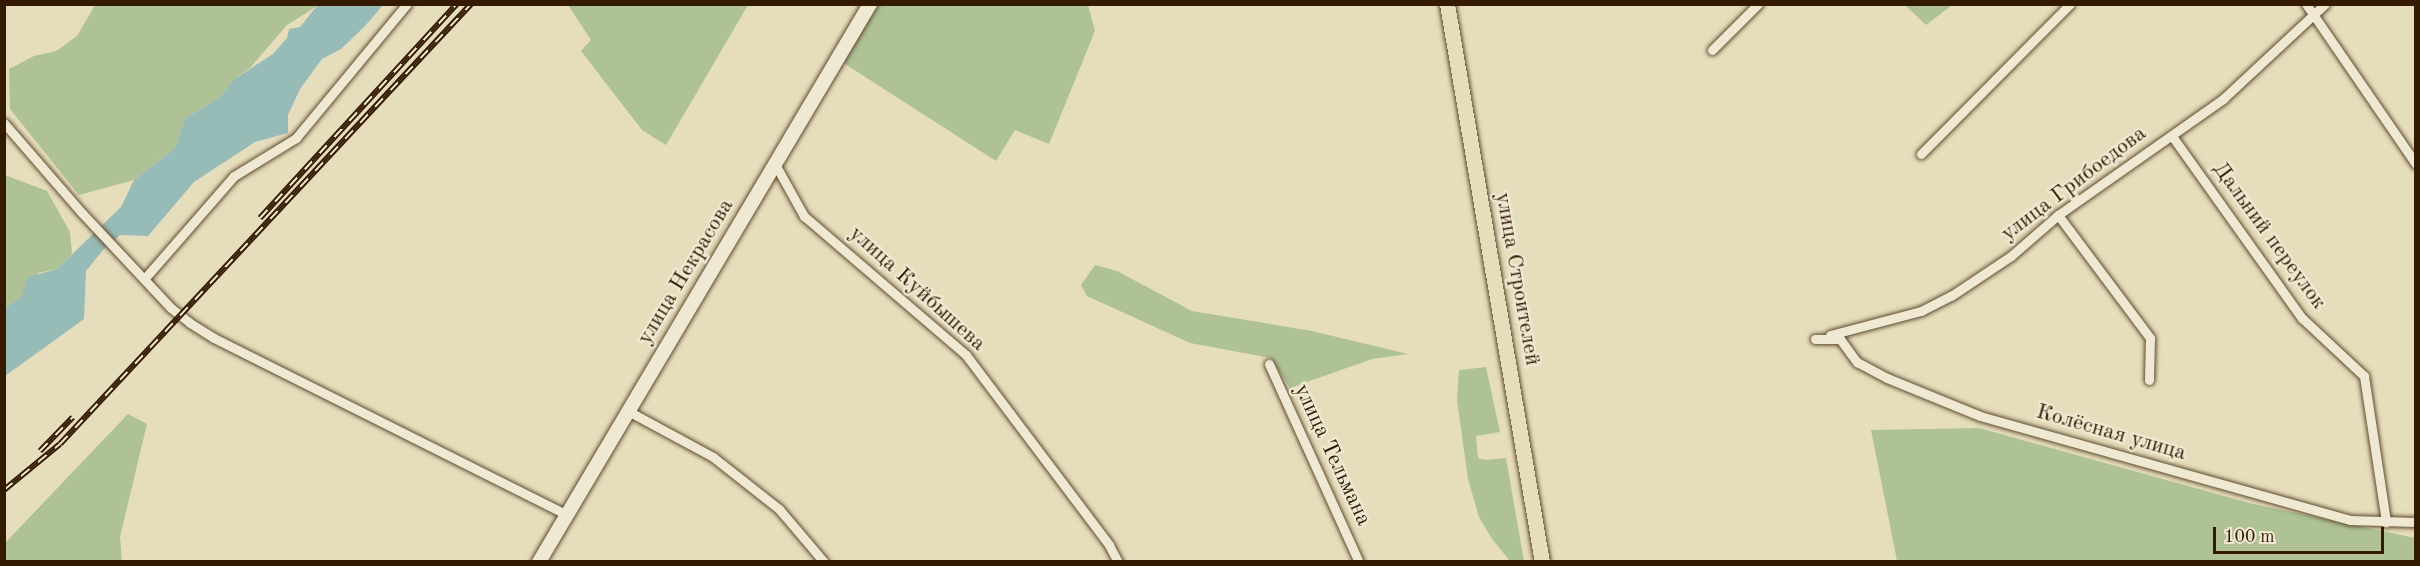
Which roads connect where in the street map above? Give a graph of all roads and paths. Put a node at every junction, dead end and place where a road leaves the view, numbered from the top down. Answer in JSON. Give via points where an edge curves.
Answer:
{"nodes":[{"id":1,"x":407,"y":4,"type":"edge"},
{"id":2,"x":870,"y":4,"type":"edge"},
{"id":3,"x":1758,"y":4,"type":"edge"},
{"id":4,"x":2070,"y":4,"type":"edge"},
{"id":5,"x":2306,"y":4,"type":"edge"},
{"id":6,"x":2325,"y":4,"type":"edge"},
{"id":7,"x":1449,"y":5,"type":"edge"},
{"id":8,"x":2313,"y":15,"type":"junction"},
{"id":9,"x":1712,"y":50,"type":"dead end"},
{"id":10,"x":4,"y":123,"type":"edge"},
{"id":11,"x":2172,"y":136,"type":"junction"},
{"id":12,"x":1921,"y":154,"type":"dead end"},
{"id":13,"x":774,"y":164,"type":"junction"},
{"id":14,"x":2415,"y":164,"type":"edge"},
{"id":15,"x":2058,"y":216,"type":"junction"},
{"id":16,"x":145,"y":278,"type":"junction"},
{"id":17,"x":1815,"y":339,"type":"joint"},
{"id":18,"x":1269,"y":364,"type":"dead end"},
{"id":19,"x":2149,"y":380,"type":"dead end"},
{"id":20,"x":628,"y":411,"type":"junction"},
{"id":21,"x":565,"y":514,"type":"junction"},
{"id":22,"x":2386,"y":522,"type":"junction"},
{"id":23,"x":2415,"y":522,"type":"edge"},
{"id":24,"x":539,"y":561,"type":"edge"},
{"id":25,"x":824,"y":561,"type":"edge"},
{"id":26,"x":1118,"y":561,"type":"edge"},
{"id":27,"x":1359,"y":561,"type":"edge"},
{"id":28,"x":1542,"y":561,"type":"edge"}],
"edges":[{"from":1,"to":16,"type":"street","via":[[296,138],[234,176]]},
{"from":2,"to":13,"type":"street","name":"улица Некрасова"},
{"from":3,"to":9,"type":"street"},
{"from":4,"to":12,"type":"street"},
{"from":5,"to":8,"type":"street"},
{"from":6,"to":8,"type":"street","name":"улица Грибоедова"},
{"from":7,"to":28,"type":"main road","name":"улица Строителей"},
{"from":8,"to":11,"type":"street","name":"улица Грибоедова","via":[[2223,99]]},
{"from":8,"to":14,"type":"street"},
{"from":10,"to":16,"type":"street"},
{"from":11,"to":15,"type":"street","name":"улица Грибоедова"},
{"from":11,"to":22,"type":"street","name":"Дальний переулок","via":[[2302,318],[2364,376]]},
{"from":13,"to":20,"type":"street","name":"улица Некрасова"},
{"from":13,"to":26,"type":"street","name":"улица Куйбышева","via":[[804,216],[966,355]]},
{"from":15,"to":17,"type":"street","name":"улица Грибоедова","via":[[2011,256],[1951,296],[1887,322]]},
{"from":15,"to":19,"type":"street","via":[[2150,338]]},
{"from":16,"to":21,"type":"street","via":[[171,308],[214,338]]},
{"from":17,"to":22,"type":"street","name":"Колёсная улица","via":[[1840,339],[1857,362],[1980,416],[2350,520]]},
{"from":18,"to":27,"type":"street","name":"улица Тельмана"},
{"from":20,"to":21,"type":"street","name":"улица Некрасова"},
{"from":20,"to":25,"type":"street","via":[[713,457],[779,509]]},
{"from":21,"to":24,"type":"street","name":"улица Некрасова"},
{"from":22,"to":23,"type":"street","name":"Колёсная улица"}]}
